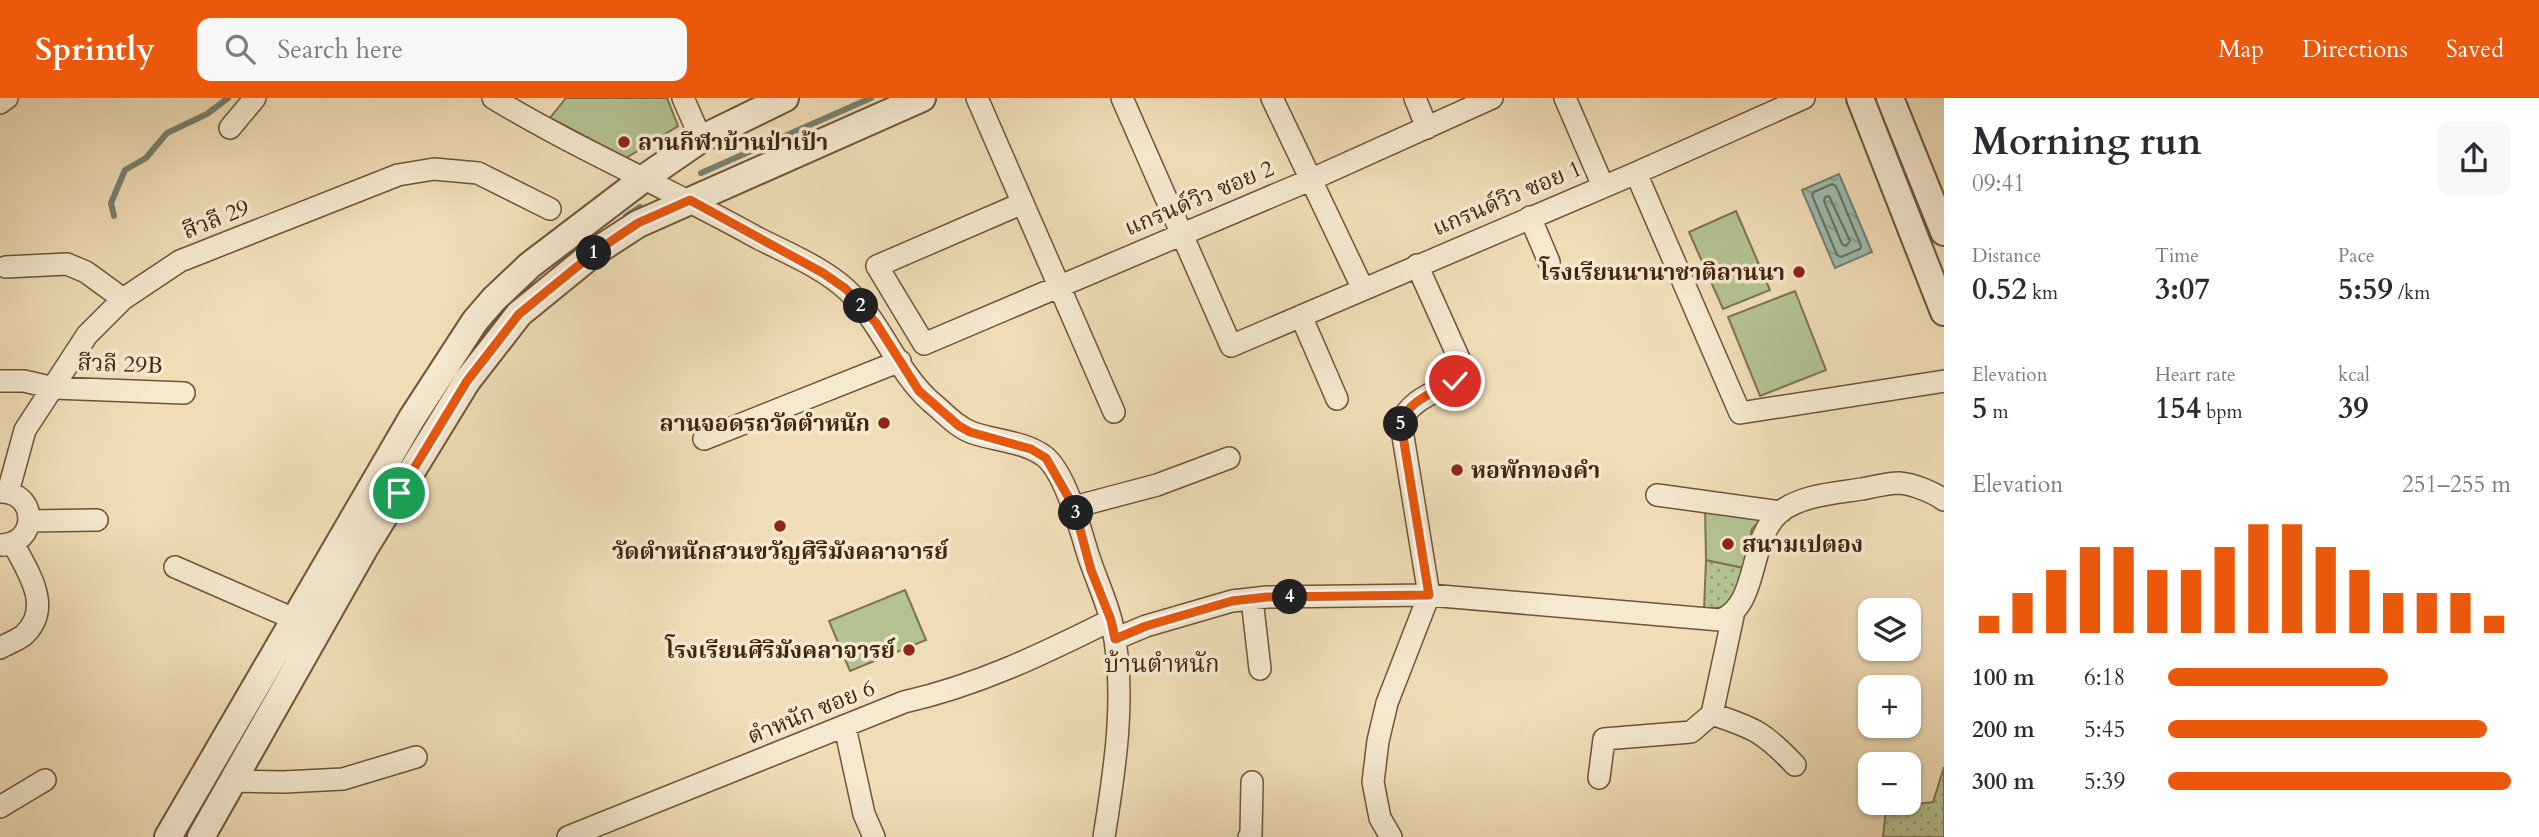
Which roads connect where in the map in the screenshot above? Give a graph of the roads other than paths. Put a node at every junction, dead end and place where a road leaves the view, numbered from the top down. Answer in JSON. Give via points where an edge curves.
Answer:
{"nodes":[{"id":1,"x":7,"y":98,"type":"edge"},
{"id":2,"x":255,"y":98,"type":"edge"},
{"id":3,"x":493,"y":98,"type":"edge"},
{"id":4,"x":683,"y":98,"type":"edge"},
{"id":5,"x":785,"y":98,"type":"edge"},
{"id":6,"x":922,"y":98,"type":"edge"},
{"id":7,"x":977,"y":98,"type":"edge"},
{"id":8,"x":1122,"y":98,"type":"edge"},
{"id":9,"x":1272,"y":98,"type":"edge"},
{"id":10,"x":1415,"y":98,"type":"edge"},
{"id":11,"x":1492,"y":98,"type":"edge"},
{"id":12,"x":1565,"y":98,"type":"edge"},
{"id":13,"x":1804,"y":98,"type":"edge"},
{"id":14,"x":1860,"y":98,"type":"edge"},
{"id":15,"x":1890,"y":98,"type":"edge"},
{"id":16,"x":0,"y":103,"type":"edge"},
{"id":17,"x":230,"y":128,"type":"dead end"},
{"id":18,"x":1427,"y":128,"type":"junction"},
{"id":19,"x":701,"y":139,"type":"junction"},
{"id":20,"x":1636,"y":173,"type":"junction"},
{"id":21,"x":643,"y":179,"type":"junction"},
{"id":22,"x":1310,"y":180,"type":"junction"},
{"id":23,"x":1603,"y":186,"type":"junction"},
{"id":24,"x":690,"y":200,"type":"junction"},
{"id":25,"x":1023,"y":203,"type":"junction"},
{"id":26,"x":550,"y":209,"type":"dead end"},
{"id":27,"x":1530,"y":217,"type":"junction"},
{"id":28,"x":1944,"y":232,"type":"edge"},
{"id":29,"x":1181,"y":233,"type":"junction"},
{"id":30,"x":1549,"y":262,"type":"dead end"},
{"id":31,"x":1417,"y":265,"type":"junction"},
{"id":32,"x":6,"y":267,"type":"dead end"},
{"id":33,"x":1058,"y":286,"type":"junction"},
{"id":34,"x":1363,"y":289,"type":"junction"},
{"id":35,"x":123,"y":299,"type":"junction"},
{"id":36,"x":1944,"y":312,"type":"edge"},
{"id":37,"x":1301,"y":316,"type":"junction"},
{"id":38,"x":900,"y":361,"type":"junction"},
{"id":39,"x":0,"y":381,"type":"edge"},
{"id":40,"x":1944,"y":381,"type":"edge"},
{"id":41,"x":54,"y":388,"type":"junction"},
{"id":42,"x":184,"y":393,"type":"dead end"},
{"id":43,"x":1337,"y":399,"type":"dead end"},
{"id":44,"x":1114,"y":412,"type":"dead end"},
{"id":45,"x":704,"y":439,"type":"dead end"},
{"id":46,"x":1229,"y":458,"type":"dead end"},
{"id":47,"x":4,"y":492,"type":"edge"},
{"id":48,"x":1657,"y":495,"type":"dead end"},
{"id":49,"x":1944,"y":500,"type":"edge"},
{"id":50,"x":1074,"y":507,"type":"junction"},
{"id":51,"x":1781,"y":512,"type":"junction"},
{"id":52,"x":97,"y":520,"type":"dead end"},
{"id":53,"x":29,"y":521,"type":"junction"},
{"id":54,"x":7,"y":544,"type":"edge"},
{"id":55,"x":174,"y":567,"type":"dead end"},
{"id":56,"x":1429,"y":595,"type":"junction"},
{"id":57,"x":1252,"y":599,"type":"junction"},
{"id":58,"x":1733,"y":615,"type":"junction"},
{"id":59,"x":294,"y":619,"type":"junction"},
{"id":60,"x":1113,"y":629,"type":"junction"},
{"id":61,"x":0,"y":648,"type":"edge"},
{"id":62,"x":1260,"y":669,"type":"dead end"},
{"id":63,"x":1712,"y":714,"type":"junction"},
{"id":64,"x":845,"y":727,"type":"junction"},
{"id":65,"x":416,"y":757,"type":"dead end"},
{"id":66,"x":1794,"y":765,"type":"dead end"},
{"id":67,"x":1599,"y":778,"type":"dead end"},
{"id":68,"x":45,"y":780,"type":"dead end"},
{"id":69,"x":1252,"y":782,"type":"dead end"},
{"id":70,"x":218,"y":786,"type":"junction"},
{"id":71,"x":0,"y":807,"type":"edge"},
{"id":72,"x":168,"y":837,"type":"edge"},
{"id":73,"x":201,"y":837,"type":"edge"},
{"id":74,"x":568,"y":837,"type":"edge"},
{"id":75,"x":874,"y":837,"type":"edge"},
{"id":76,"x":1104,"y":837,"type":"edge"},
{"id":77,"x":1249,"y":837,"type":"edge"},
{"id":78,"x":1391,"y":837,"type":"edge"}],
"edges":[{"from":1,"to":16,"type":"street"},
{"from":2,"to":17,"type":"street"},
{"from":3,"to":21,"type":"street"},
{"from":4,"to":19,"type":"street"},
{"from":5,"to":19,"type":"street"},
{"from":6,"to":24,"type":"street"},
{"from":7,"to":25,"type":"street"},
{"from":8,"to":29,"type":"street"},
{"from":9,"to":22,"type":"street"},
{"from":10,"to":18,"type":"street"},
{"from":11,"to":18,"type":"street","name":"แกรนด์วิว ซอย 2"},
{"from":12,"to":23,"type":"street"},
{"from":13,"to":20,"type":"street","name":"แกรนด์วิว ซอย 1"},
{"from":14,"to":36,"type":"street"},
{"from":15,"to":28,"type":"street"},
{"from":18,"to":22,"type":"street","name":"แกรนด์วิว ซอย 2"},
{"from":19,"to":21,"type":"street"},
{"from":20,"to":23,"type":"street","name":"แกรนด์วิว ซอย 1"},
{"from":20,"to":40,"type":"street","via":[[1740,413]]},
{"from":21,"to":24,"type":"street"},
{"from":21,"to":59,"type":"street","via":[[530,265],[475,321]]},
{"from":22,"to":29,"type":"street","name":"แกรนด์วิว ซอย 2"},
{"from":22,"to":34,"type":"street"},
{"from":23,"to":27,"type":"street","name":"แกรนด์วิว ซอย 1"},
{"from":24,"to":38,"type":"street","via":[[846,289],[876,323]]},
{"from":24,"to":70,"type":"street","via":[[595,252],[519,314],[467,381],[282,697]]},
{"from":25,"to":33,"type":"street"},
{"from":25,"to":33,"type":"street","name":"แกรนด์วิว ซอย 2","via":[[877,267],[924,344]]},
{"from":26,"to":35,"type":"street","name":"สีวลี 29","via":[[478,173],[434,169],[398,175],[180,261]]},
{"from":27,"to":30,"type":"street"},
{"from":27,"to":31,"type":"street","name":"แกรนด์วิว ซอย 1"},
{"from":29,"to":33,"type":"street","name":"แกรนด์วิว ซอย 2"},
{"from":29,"to":37,"type":"street","name":"แกรนด์วิว ซอย 1","via":[[1231,346]]},
{"from":31,"to":34,"type":"street","name":"แกรนด์วิว ซอย 1"},
{"from":31,"to":56,"type":"street","via":[[1461,363],[1455,381],[1413,405],[1401,424]]},
{"from":32,"to":35,"type":"street","via":[[66,264],[86,272]]},
{"from":33,"to":44,"type":"street"},
{"from":34,"to":37,"type":"street","name":"แกรนด์วิว ซอย 1"},
{"from":35,"to":41,"type":"street","name":"สีวลี 29","via":[[87,335]]},
{"from":37,"to":43,"type":"street"},
{"from":38,"to":45,"type":"street"},
{"from":38,"to":50,"type":"street","via":[[919,391],[959,426],[1046,458]]},
{"from":39,"to":41,"type":"street","name":"สีวลี 29B"},
{"from":41,"to":42,"type":"street","name":"สีวลี 29B"},
{"from":41,"to":47,"type":"street","name":"สีวลี 29","via":[[25,430]]},
{"from":46,"to":50,"type":"street","via":[[1157,485]]},
{"from":47,"to":53,"type":"street","via":[[23,502]]},
{"from":48,"to":51,"type":"street"},
{"from":49,"to":51,"type":"street","via":[[1899,483],[1814,496]]},
{"from":50,"to":60,"type":"street"},
{"from":51,"to":58,"type":"street","via":[[1762,535],[1745,596]]},
{"from":52,"to":53,"type":"street"},
{"from":53,"to":54,"type":"street","via":[[22,537]]},
{"from":54,"to":61,"type":"street","via":[[37,591],[38,613],[25,635]]},
{"from":55,"to":59,"type":"street"},
{"from":56,"to":57,"type":"street","name":"ตำหนัก ซอย 6"},
{"from":56,"to":58,"type":"street","name":"ตำหนัก ซอย 6","via":[[1720,620]]},
{"from":56,"to":78,"type":"street","via":[[1387,703],[1378,741],[1373,782],[1380,818]]},
{"from":57,"to":60,"type":"street","name":"ตำหนัก ซอย 6","via":[[1146,626]]},
{"from":57,"to":62,"type":"street"},
{"from":58,"to":63,"type":"street"},
{"from":59,"to":70,"type":"street"},
{"from":60,"to":64,"type":"street","name":"ตำหนัก ซอย 6"},
{"from":60,"to":76,"type":"street","via":[[1119,698]]},
{"from":63,"to":66,"type":"street","via":[[1760,732]]},
{"from":63,"to":67,"type":"street","via":[[1691,732],[1604,739]]},
{"from":64,"to":74,"type":"street","name":"ตำหนัก ซอย 6"},
{"from":64,"to":75,"type":"street","via":[[864,814]]},
{"from":65,"to":70,"type":"street","via":[[343,779]]},
{"from":68,"to":71,"type":"street"},
{"from":69,"to":77,"type":"street"},
{"from":70,"to":72,"type":"street"},
{"from":70,"to":73,"type":"street"}]}
